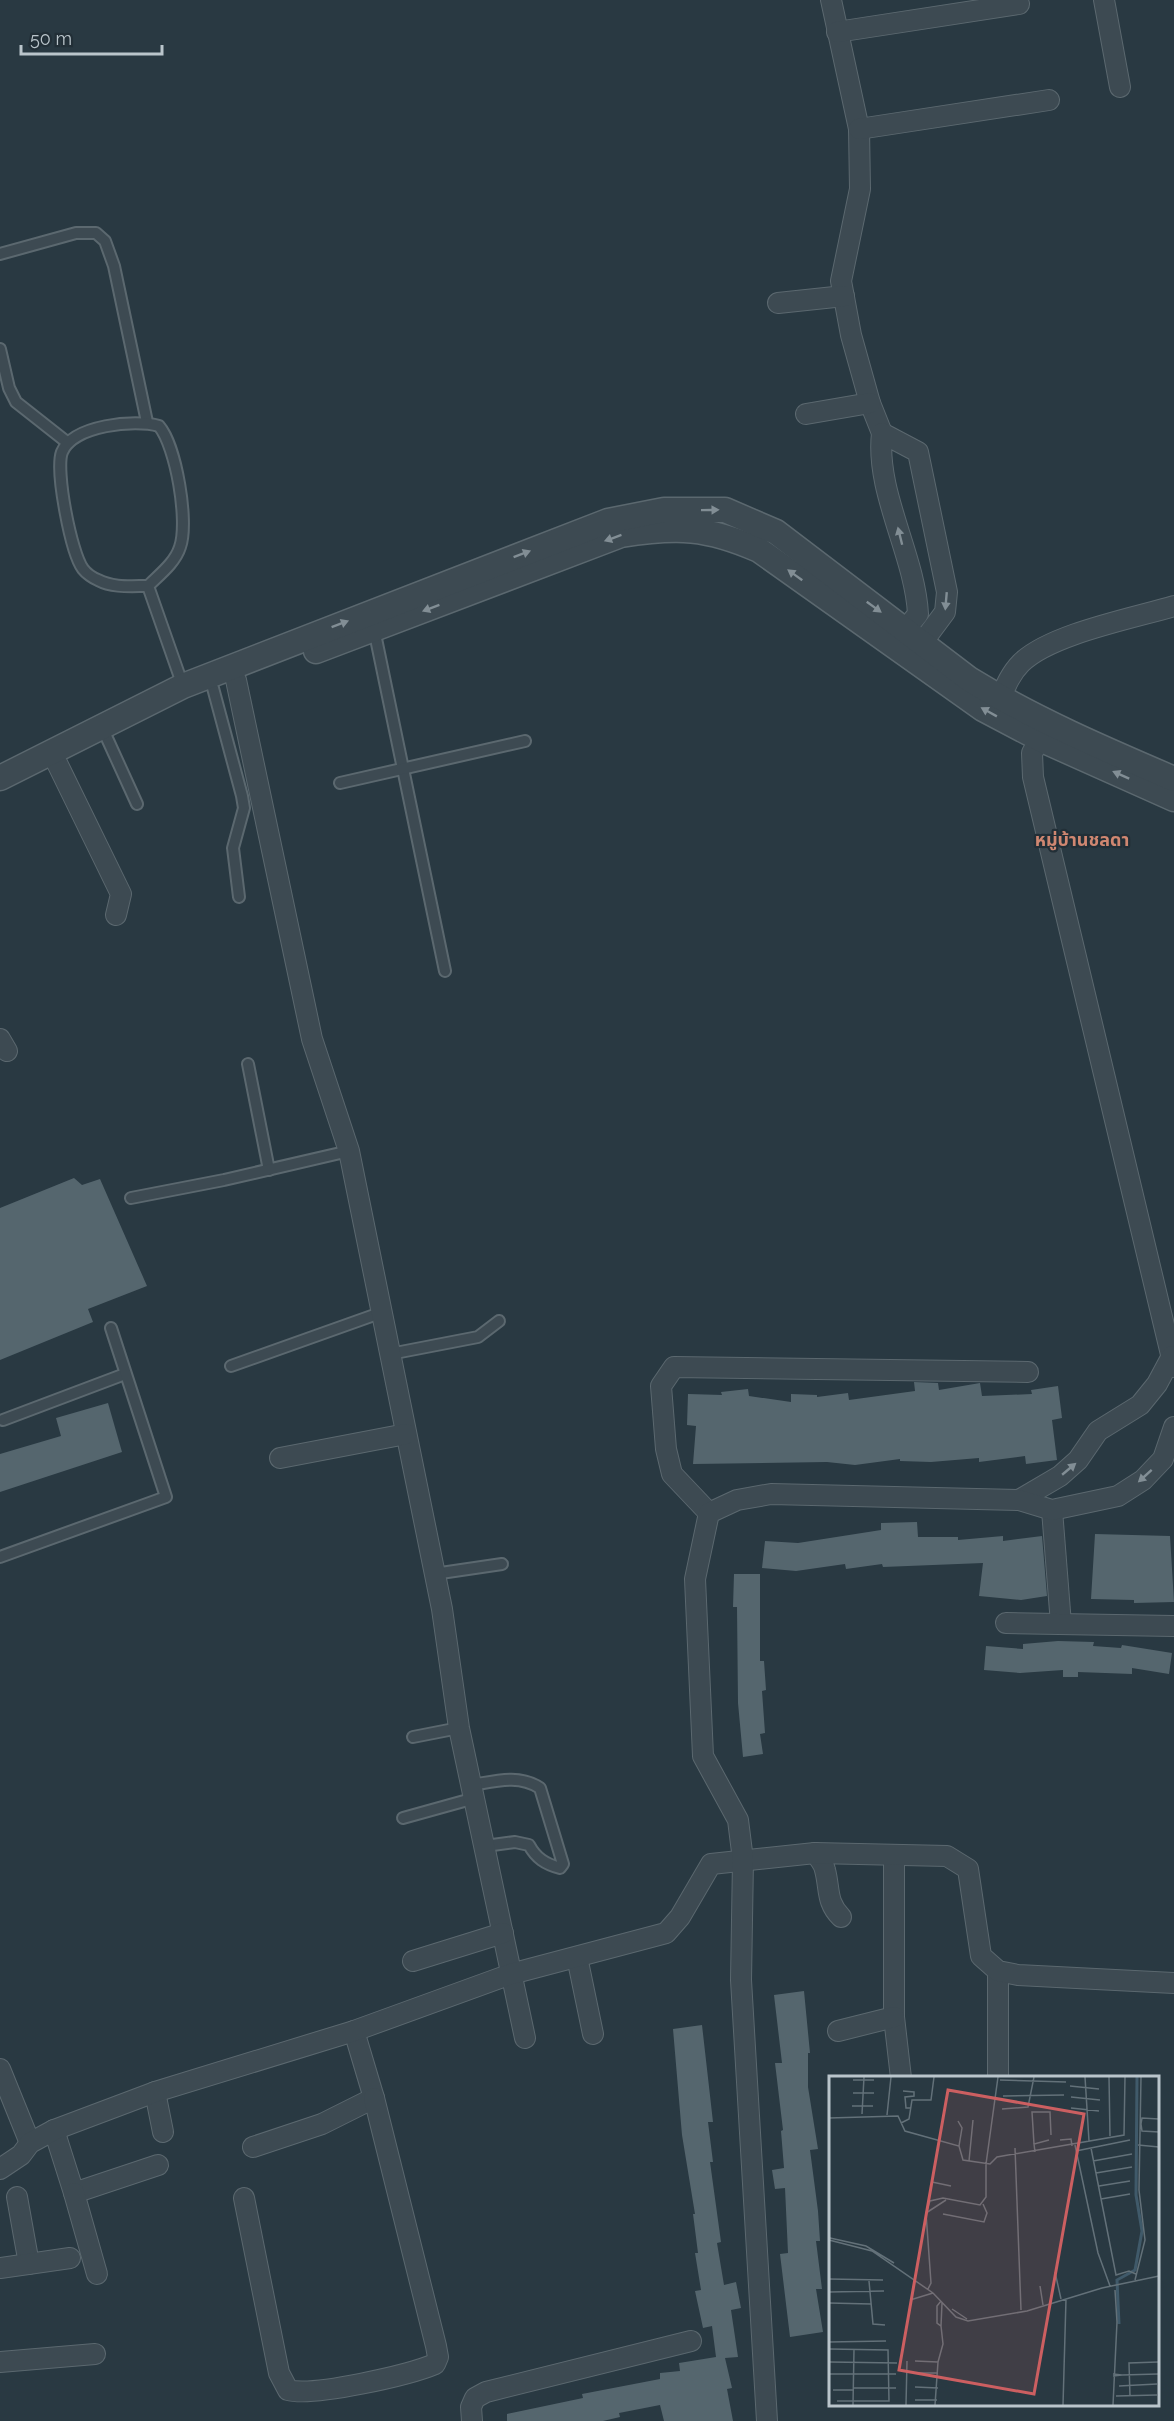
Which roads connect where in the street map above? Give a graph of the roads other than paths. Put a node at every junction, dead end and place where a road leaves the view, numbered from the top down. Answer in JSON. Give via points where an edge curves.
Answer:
{"nodes":[{"id":1,"x":831,"y":0,"type":"edge"},
{"id":2,"x":1104,"y":0,"type":"edge"},
{"id":3,"x":1020,"y":4,"type":"dead end"},
{"id":4,"x":837,"y":33,"type":"junction"},
{"id":5,"x":1120,"y":87,"type":"dead end"},
{"id":6,"x":1049,"y":100,"type":"dead end"},
{"id":7,"x":859,"y":129,"type":"junction"},
{"id":8,"x":0,"y":254,"type":"edge"},
{"id":9,"x":844,"y":296,"type":"junction"},
{"id":10,"x":778,"y":303,"type":"dead end"},
{"id":11,"x":0,"y":349,"type":"edge"},
{"id":12,"x":870,"y":403,"type":"junction"},
{"id":13,"x":806,"y":414,"type":"dead end"},
{"id":14,"x":147,"y":422,"type":"junction"},
{"id":15,"x":882,"y":433,"type":"junction"},
{"id":16,"x":68,"y":443,"type":"junction"},
{"id":17,"x":943,"y":575,"type":"junction"},
{"id":18,"x":913,"y":581,"type":"junction"},
{"id":19,"x":148,"y":586,"type":"junction"},
{"id":20,"x":1174,"y":606,"type":"edge"},
{"id":21,"x":374,"y":629,"type":"junction"},
{"id":22,"x":914,"y":636,"type":"junction"},
{"id":23,"x":236,"y":680,"type":"junction"},
{"id":24,"x":183,"y":686,"type":"junction"},
{"id":25,"x":213,"y":688,"type":"junction"},
{"id":26,"x":1000,"y":699,"type":"junction"},
{"id":27,"x":1046,"y":732,"type":"junction"},
{"id":28,"x":106,"y":736,"type":"junction"},
{"id":29,"x":525,"y":741,"type":"dead end"},
{"id":30,"x":56,"y":761,"type":"junction"},
{"id":31,"x":403,"y":767,"type":"junction"},
{"id":32,"x":0,"y":778,"type":"edge"},
{"id":33,"x":1174,"y":779,"type":"edge"},
{"id":34,"x":340,"y":783,"type":"dead end"},
{"id":35,"x":0,"y":792,"type":"edge"},
{"id":36,"x":1174,"y":799,"type":"edge"},
{"id":37,"x":138,"y":804,"type":"dead end"},
{"id":38,"x":239,"y":897,"type":"dead end"},
{"id":39,"x":116,"y":915,"type":"dead end"},
{"id":40,"x":445,"y":971,"type":"dead end"},
{"id":41,"x":248,"y":1064,"type":"dead end"},
{"id":42,"x":349,"y":1151,"type":"junction"},
{"id":43,"x":269,"y":1170,"type":"junction"},
{"id":44,"x":131,"y":1198,"type":"dead end"},
{"id":45,"x":380,"y":1313,"type":"junction"},
{"id":46,"x":499,"y":1321,"type":"dead end"},
{"id":47,"x":111,"y":1328,"type":"dead end"},
{"id":48,"x":390,"y":1354,"type":"junction"},
{"id":49,"x":1173,"y":1362,"type":"edge"},
{"id":50,"x":231,"y":1366,"type":"dead end"},
{"id":51,"x":1028,"y":1372,"type":"dead end"},
{"id":52,"x":125,"y":1374,"type":"junction"},
{"id":53,"x":3,"y":1420,"type":"dead end"},
{"id":54,"x":1174,"y":1427,"type":"edge"},
{"id":55,"x":406,"y":1434,"type":"junction"},
{"id":56,"x":280,"y":1458,"type":"dead end"},
{"id":57,"x":1019,"y":1500,"type":"junction"},
{"id":58,"x":1052,"y":1510,"type":"junction"},
{"id":59,"x":709,"y":1513,"type":"junction"},
{"id":60,"x":0,"y":1557,"type":"edge"},
{"id":61,"x":502,"y":1564,"type":"dead end"},
{"id":62,"x":435,"y":1574,"type":"junction"},
{"id":63,"x":1006,"y":1623,"type":"dead end"},
{"id":64,"x":1061,"y":1624,"type":"junction"},
{"id":65,"x":1173,"y":1626,"type":"edge"},
{"id":66,"x":459,"y":1728,"type":"junction"},
{"id":67,"x":413,"y":1737,"type":"dead end"},
{"id":68,"x":473,"y":1792,"type":"junction"},
{"id":69,"x":403,"y":1818,"type":"dead end"},
{"id":70,"x":485,"y":1846,"type":"junction"},
{"id":71,"x":815,"y":1853,"type":"junction"},
{"id":72,"x":894,"y":1855,"type":"junction"},
{"id":73,"x":743,"y":1860,"type":"junction"},
{"id":74,"x":841,"y":1917,"type":"dead end"},
{"id":75,"x":503,"y":1933,"type":"junction"},
{"id":76,"x":577,"y":1957,"type":"junction"},
{"id":77,"x":413,"y":1961,"type":"dead end"},
{"id":78,"x":998,"y":1971,"type":"junction"},
{"id":79,"x":511,"y":1974,"type":"junction"},
{"id":80,"x":1174,"y":1983,"type":"edge"},
{"id":81,"x":894,"y":2017,"type":"junction"},
{"id":82,"x":354,"y":2031,"type":"junction"},
{"id":83,"x":838,"y":2031,"type":"dead end"},
{"id":84,"x":593,"y":2034,"type":"dead end"},
{"id":85,"x":525,"y":2038,"type":"dead end"},
{"id":86,"x":0,"y":2069,"type":"edge"},
{"id":87,"x":901,"y":2076,"type":"edge"},
{"id":88,"x":998,"y":2076,"type":"edge"},
{"id":89,"x":155,"y":2092,"type":"junction"},
{"id":90,"x":374,"y":2098,"type":"junction"},
{"id":91,"x":6,"y":2104,"type":"edge"},
{"id":92,"x":54,"y":2130,"type":"junction"},
{"id":93,"x":163,"y":2132,"type":"dead end"},
{"id":94,"x":30,"y":2143,"type":"junction"},
{"id":95,"x":254,"y":2147,"type":"dead end"},
{"id":96,"x":158,"y":2165,"type":"dead end"},
{"id":97,"x":0,"y":2169,"type":"edge"},
{"id":98,"x":74,"y":2193,"type":"junction"},
{"id":99,"x":16,"y":2197,"type":"dead end"},
{"id":100,"x":244,"y":2198,"type":"dead end"},
{"id":101,"x":70,"y":2259,"type":"dead end"},
{"id":102,"x":28,"y":2264,"type":"junction"},
{"id":103,"x":0,"y":2268,"type":"edge"},
{"id":104,"x":97,"y":2274,"type":"dead end"},
{"id":105,"x":691,"y":2341,"type":"dead end"},
{"id":106,"x":95,"y":2354,"type":"dead end"},
{"id":107,"x":0,"y":2362,"type":"edge"},
{"id":108,"x":472,"y":2421,"type":"edge"},
{"id":109,"x":767,"y":2421,"type":"edge"}],
"edges":[{"from":1,"to":4,"type":"street"},
{"from":2,"to":5,"type":"street"},
{"from":3,"to":4,"type":"street"},
{"from":4,"to":7,"type":"street"},
{"from":6,"to":7,"type":"street"},
{"from":7,"to":9,"type":"street","via":[[860,189],[841,281]]},
{"from":8,"to":14,"type":"lane","via":[[76,233],[96,233],[105,241],[114,266]]},
{"from":9,"to":10,"type":"street"},
{"from":9,"to":12,"type":"street"},
{"from":11,"to":16,"type":"lane","via":[[16,402]]},
{"from":12,"to":13,"type":"street"},
{"from":12,"to":15,"type":"street"},
{"from":14,"to":16,"type":"lane","via":[[112,424]]},
{"from":14,"to":19,"type":"lane","via":[[159,426],[169,443],[181,500],[183,533],[174,560]]},
{"from":15,"to":17,"type":"street","via":[[918,452]]},
{"from":18,"to":15,"type":"street","one_way":true,"via":[[880,452]]},
{"from":16,"to":19,"type":"lane","via":[[62,452],[61,487],[82,568],[96,580],[114,585]]},
{"from":17,"to":18,"type":"street"},
{"from":17,"to":22,"type":"street","one_way":true,"via":[[947,592],[945,612]]},
{"from":18,"to":22,"type":"street","via":[[918,614]]},
{"from":19,"to":24,"type":"lane"},
{"from":20,"to":26,"type":"street","via":[[1046,646],[1012,672]]},
{"from":21,"to":23,"type":"street"},
{"from":27,"to":21,"type":"street","one_way":true,"via":[[983,709],[759,550],[697,529],[621,535]]},
{"from":21,"to":31,"type":"lane"},
{"from":24,"to":22,"type":"street","one_way":true,"via":[[608,521],[664,510],[725,510],[776,532]]},
{"from":22,"to":26,"type":"street"},
{"from":23,"to":25,"type":"street"},
{"from":23,"to":42,"type":"street","via":[[312,1039]]},
{"from":24,"to":32,"type":"street"},
{"from":25,"to":28,"type":"street"},
{"from":25,"to":38,"type":"lane","via":[[244,808],[233,848]]},
{"from":26,"to":27,"type":"street"},
{"from":27,"to":33,"type":"street"},
{"from":36,"to":27,"type":"street","one_way":true},
{"from":27,"to":49,"type":"street","via":[[1032,753],[1033,777]]},
{"from":28,"to":30,"type":"street"},
{"from":28,"to":37,"type":"lane"},
{"from":29,"to":31,"type":"lane"},
{"from":30,"to":35,"type":"street"},
{"from":30,"to":39,"type":"street","via":[[121,894]]},
{"from":31,"to":34,"type":"lane"},
{"from":31,"to":40,"type":"lane"},
{"from":41,"to":43,"type":"lane"},
{"from":42,"to":43,"type":"lane"},
{"from":42,"to":45,"type":"street"},
{"from":43,"to":44,"type":"lane"},
{"from":45,"to":48,"type":"street"},
{"from":45,"to":50,"type":"lane"},
{"from":46,"to":48,"type":"lane","via":[[478,1337]]},
{"from":47,"to":52,"type":"lane"},
{"from":48,"to":55,"type":"street"},
{"from":57,"to":49,"type":"street","one_way":true,"via":[[1060,1476],[1078,1461],[1098,1431],[1140,1406]]},
{"from":51,"to":59,"type":"street","via":[[674,1367],[661,1386],[666,1449],[672,1474]]},
{"from":52,"to":53,"type":"lane"},
{"from":52,"to":60,"type":"lane","via":[[166,1497]]},
{"from":54,"to":58,"type":"street","one_way":true,"via":[[1163,1459],[1143,1480],[1118,1496]]},
{"from":55,"to":56,"type":"street"},
{"from":55,"to":62,"type":"street"},
{"from":57,"to":58,"type":"street"},
{"from":57,"to":59,"type":"street","via":[[771,1494],[737,1500]]},
{"from":58,"to":64,"type":"street"},
{"from":59,"to":73,"type":"street","via":[[695,1579],[703,1756],[738,1820]]},
{"from":61,"to":62,"type":"lane"},
{"from":62,"to":66,"type":"street"},
{"from":63,"to":64,"type":"street"},
{"from":64,"to":65,"type":"street"},
{"from":66,"to":67,"type":"lane"},
{"from":66,"to":68,"type":"street"},
{"from":68,"to":69,"type":"lane"},
{"from":68,"to":70,"type":"street"},
{"from":68,"to":70,"type":"lane","via":[[513,1779],[540,1788],[562,1864],[560,1868],[536,1857],[529,1845],[515,1842]]},
{"from":70,"to":75,"type":"street"},
{"from":71,"to":72,"type":"street"},
{"from":71,"to":73,"type":"street"},
{"from":71,"to":74,"type":"street","via":[[825,1869],[832,1907]]},
{"from":72,"to":78,"type":"street","via":[[947,1856],[968,1869],[981,1956]]},
{"from":72,"to":81,"type":"street"},
{"from":73,"to":76,"type":"street","via":[[711,1864],[666,1934]]},
{"from":73,"to":109,"type":"street","via":[[741,1980]]},
{"from":75,"to":77,"type":"street"},
{"from":75,"to":79,"type":"street"},
{"from":76,"to":79,"type":"street"},
{"from":76,"to":84,"type":"street"},
{"from":78,"to":80,"type":"street"},
{"from":78,"to":88,"type":"street"},
{"from":79,"to":82,"type":"street"},
{"from":79,"to":85,"type":"street"},
{"from":81,"to":83,"type":"street"},
{"from":81,"to":87,"type":"street"},
{"from":82,"to":89,"type":"street"},
{"from":82,"to":90,"type":"street"},
{"from":86,"to":91,"type":"street"},
{"from":89,"to":92,"type":"street"},
{"from":89,"to":93,"type":"street"},
{"from":90,"to":95,"type":"street","via":[[322,2124]]},
{"from":90,"to":100,"type":"street","via":[[436,2346],[435,2364],[322,2390],[288,2390],[279,2373]]},
{"from":91,"to":94,"type":"street"},
{"from":92,"to":94,"type":"street"},
{"from":92,"to":98,"type":"street"},
{"from":94,"to":97,"type":"street","via":[[21,2155]]},
{"from":96,"to":98,"type":"street"},
{"from":98,"to":104,"type":"street"},
{"from":99,"to":102,"type":"street"},
{"from":101,"to":102,"type":"street"},
{"from":102,"to":103,"type":"street"},
{"from":105,"to":108,"type":"street","via":[[486,2392],[475,2398]]},
{"from":106,"to":107,"type":"street"}]}
